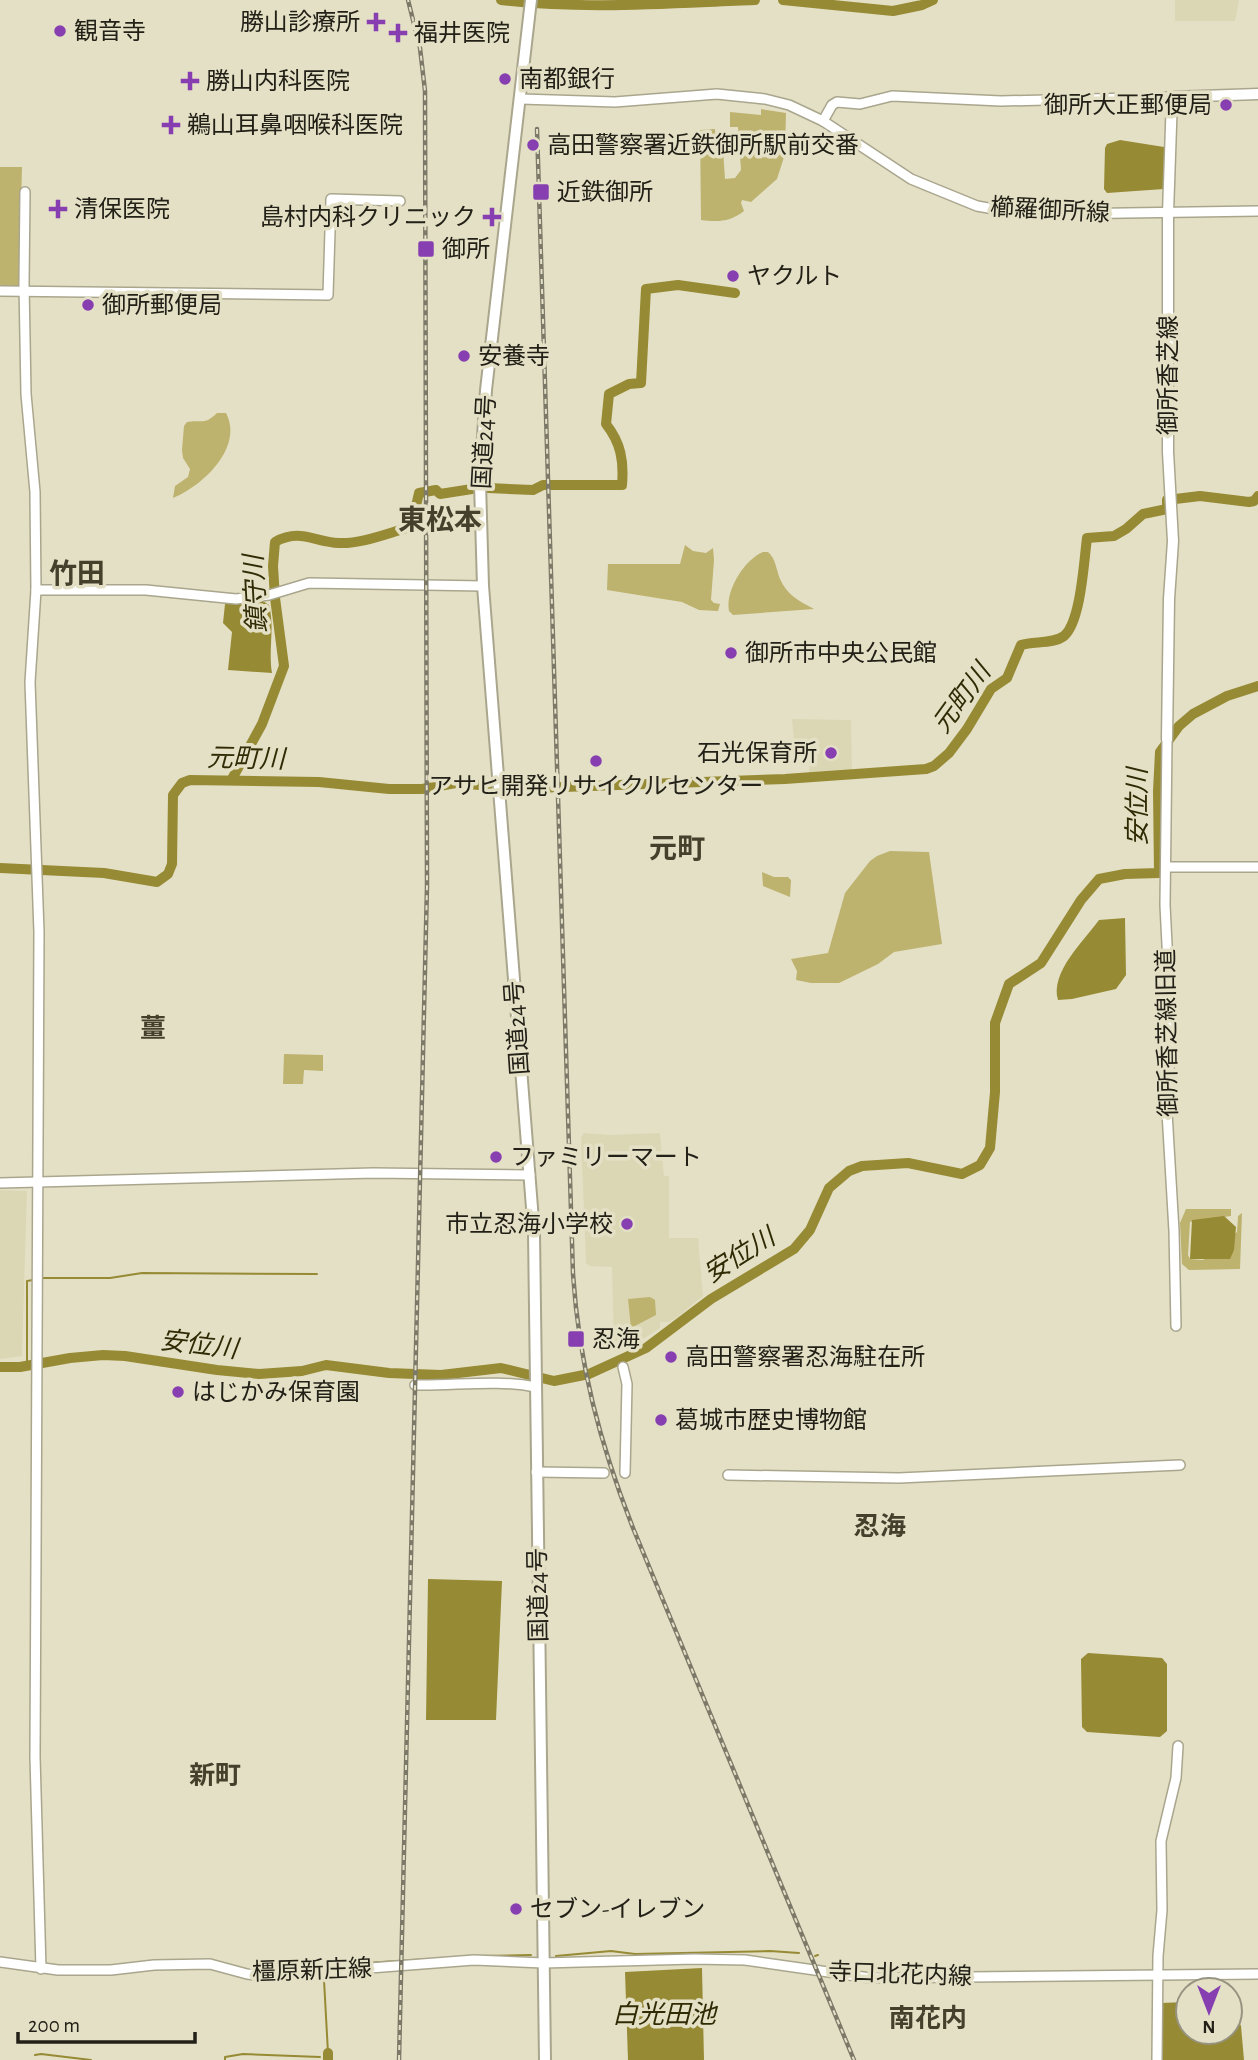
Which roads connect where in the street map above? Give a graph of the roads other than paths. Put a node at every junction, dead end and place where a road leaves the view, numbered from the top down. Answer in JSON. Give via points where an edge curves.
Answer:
{"nodes":[{"id":1,"x":530,"y":5,"type":"edge"},
{"id":2,"x":1258,"y":94,"type":"edge"},
{"id":3,"x":1172,"y":97,"type":"junction"},
{"id":4,"x":521,"y":99,"type":"junction"},
{"id":5,"x":823,"y":121,"type":"junction"},
{"id":6,"x":25,"y":192,"type":"dead end"},
{"id":7,"x":400,"y":201,"type":"dead end"},
{"id":8,"x":1258,"y":211,"type":"edge"},
{"id":9,"x":1168,"y":213,"type":"junction"},
{"id":10,"x":0,"y":291,"type":"edge"},
{"id":11,"x":25,"y":291,"type":"junction"},
{"id":12,"x":483,"y":586,"type":"junction"},
{"id":13,"x":36,"y":590,"type":"junction"},
{"id":14,"x":1167,"y":739,"type":"joint"},
{"id":15,"x":1166,"y":867,"type":"junction"},
{"id":16,"x":1258,"y":867,"type":"edge"},
{"id":17,"x":530,"y":1175,"type":"junction"},
{"id":18,"x":0,"y":1183,"type":"edge"},
{"id":19,"x":36,"y":1184,"type":"junction"},
{"id":20,"x":1176,"y":1326,"type":"dead end"},
{"id":21,"x":623,"y":1367,"type":"dead end"},
{"id":22,"x":536,"y":1380,"type":"junction"},
{"id":23,"x":415,"y":1385,"type":"dead end"},
{"id":24,"x":1180,"y":1465,"type":"dead end"},
{"id":25,"x":536,"y":1472,"type":"junction"},
{"id":26,"x":604,"y":1473,"type":"dead end"},
{"id":27,"x":625,"y":1473,"type":"dead end"},
{"id":28,"x":728,"y":1475,"type":"dead end"},
{"id":29,"x":1178,"y":1746,"type":"dead end"},
{"id":30,"x":0,"y":1962,"type":"edge"},
{"id":31,"x":543,"y":1963,"type":"junction"},
{"id":32,"x":41,"y":1969,"type":"junction"},
{"id":33,"x":1258,"y":1974,"type":"edge"},
{"id":34,"x":1158,"y":1975,"type":"junction"},
{"id":35,"x":545,"y":2060,"type":"edge"},
{"id":36,"x":1157,"y":2060,"type":"edge"}],
"edges":[{"from":1,"to":4,"type":"highway","name":"国道24号"},
{"from":2,"to":3,"type":"main road"},
{"from":3,"to":5,"type":"street","via":[[1001,101],[892,96],[860,104],[837,103]]},
{"from":3,"to":9,"type":"main road","name":"御所香芝線"},
{"from":4,"to":5,"type":"street","name":"櫛羅御所線","via":[[615,102],[741,95],[789,105]]},
{"from":4,"to":12,"type":"highway","name":"国道24号","via":[[485,390],[480,482]]},
{"from":5,"to":9,"type":"street","name":"櫛羅御所線","via":[[911,178],[977,206],[1061,214]]},
{"from":6,"to":11,"type":"street"},
{"from":7,"to":11,"type":"street","via":[[331,199],[328,295]]},
{"from":8,"to":9,"type":"street","name":"櫛羅御所線"},
{"from":9,"to":14,"type":"main road","name":"御所香芝線","via":[[1168,452],[1173,541]]},
{"from":10,"to":11,"type":"street"},
{"from":11,"to":13,"type":"street"},
{"from":12,"to":13,"type":"street","via":[[309,583],[236,599],[146,590]]},
{"from":12,"to":17,"type":"highway","name":"国道24号"},
{"from":13,"to":19,"type":"street","via":[[30,682],[39,932]]},
{"from":14,"to":15,"type":"street","name":"御所香芝線旧道"},
{"from":15,"to":16,"type":"street"},
{"from":15,"to":20,"type":"street","name":"御所香芝線旧道","via":[[1171,1005],[1167,1119]]},
{"from":17,"to":19,"type":"street","via":[[373,1172]]},
{"from":17,"to":22,"type":"highway","name":"国道24号"},
{"from":18,"to":19,"type":"street"},
{"from":19,"to":32,"type":"street","via":[[35,1764]]},
{"from":21,"to":27,"type":"street","via":[[627,1384]]},
{"from":22,"to":23,"type":"street"},
{"from":22,"to":25,"type":"highway","name":"国道24号"},
{"from":24,"to":28,"type":"street","via":[[926,1477]]},
{"from":25,"to":26,"type":"street"},
{"from":25,"to":31,"type":"highway","name":"国道24号"},
{"from":29,"to":34,"type":"street","via":[[1161,1841]]},
{"from":30,"to":32,"type":"street","name":"橿原新庄線"},
{"from":31,"to":32,"type":"street","name":"橿原新庄線","via":[[474,1961],[266,1976],[199,1964]]},
{"from":31,"to":34,"type":"street","name":"寺口北花内線","via":[[723,1959],[870,1978]]},
{"from":31,"to":35,"type":"highway","name":"国道24号"},
{"from":33,"to":34,"type":"street","name":"寺口北花内線"},
{"from":34,"to":36,"type":"street"}]}
